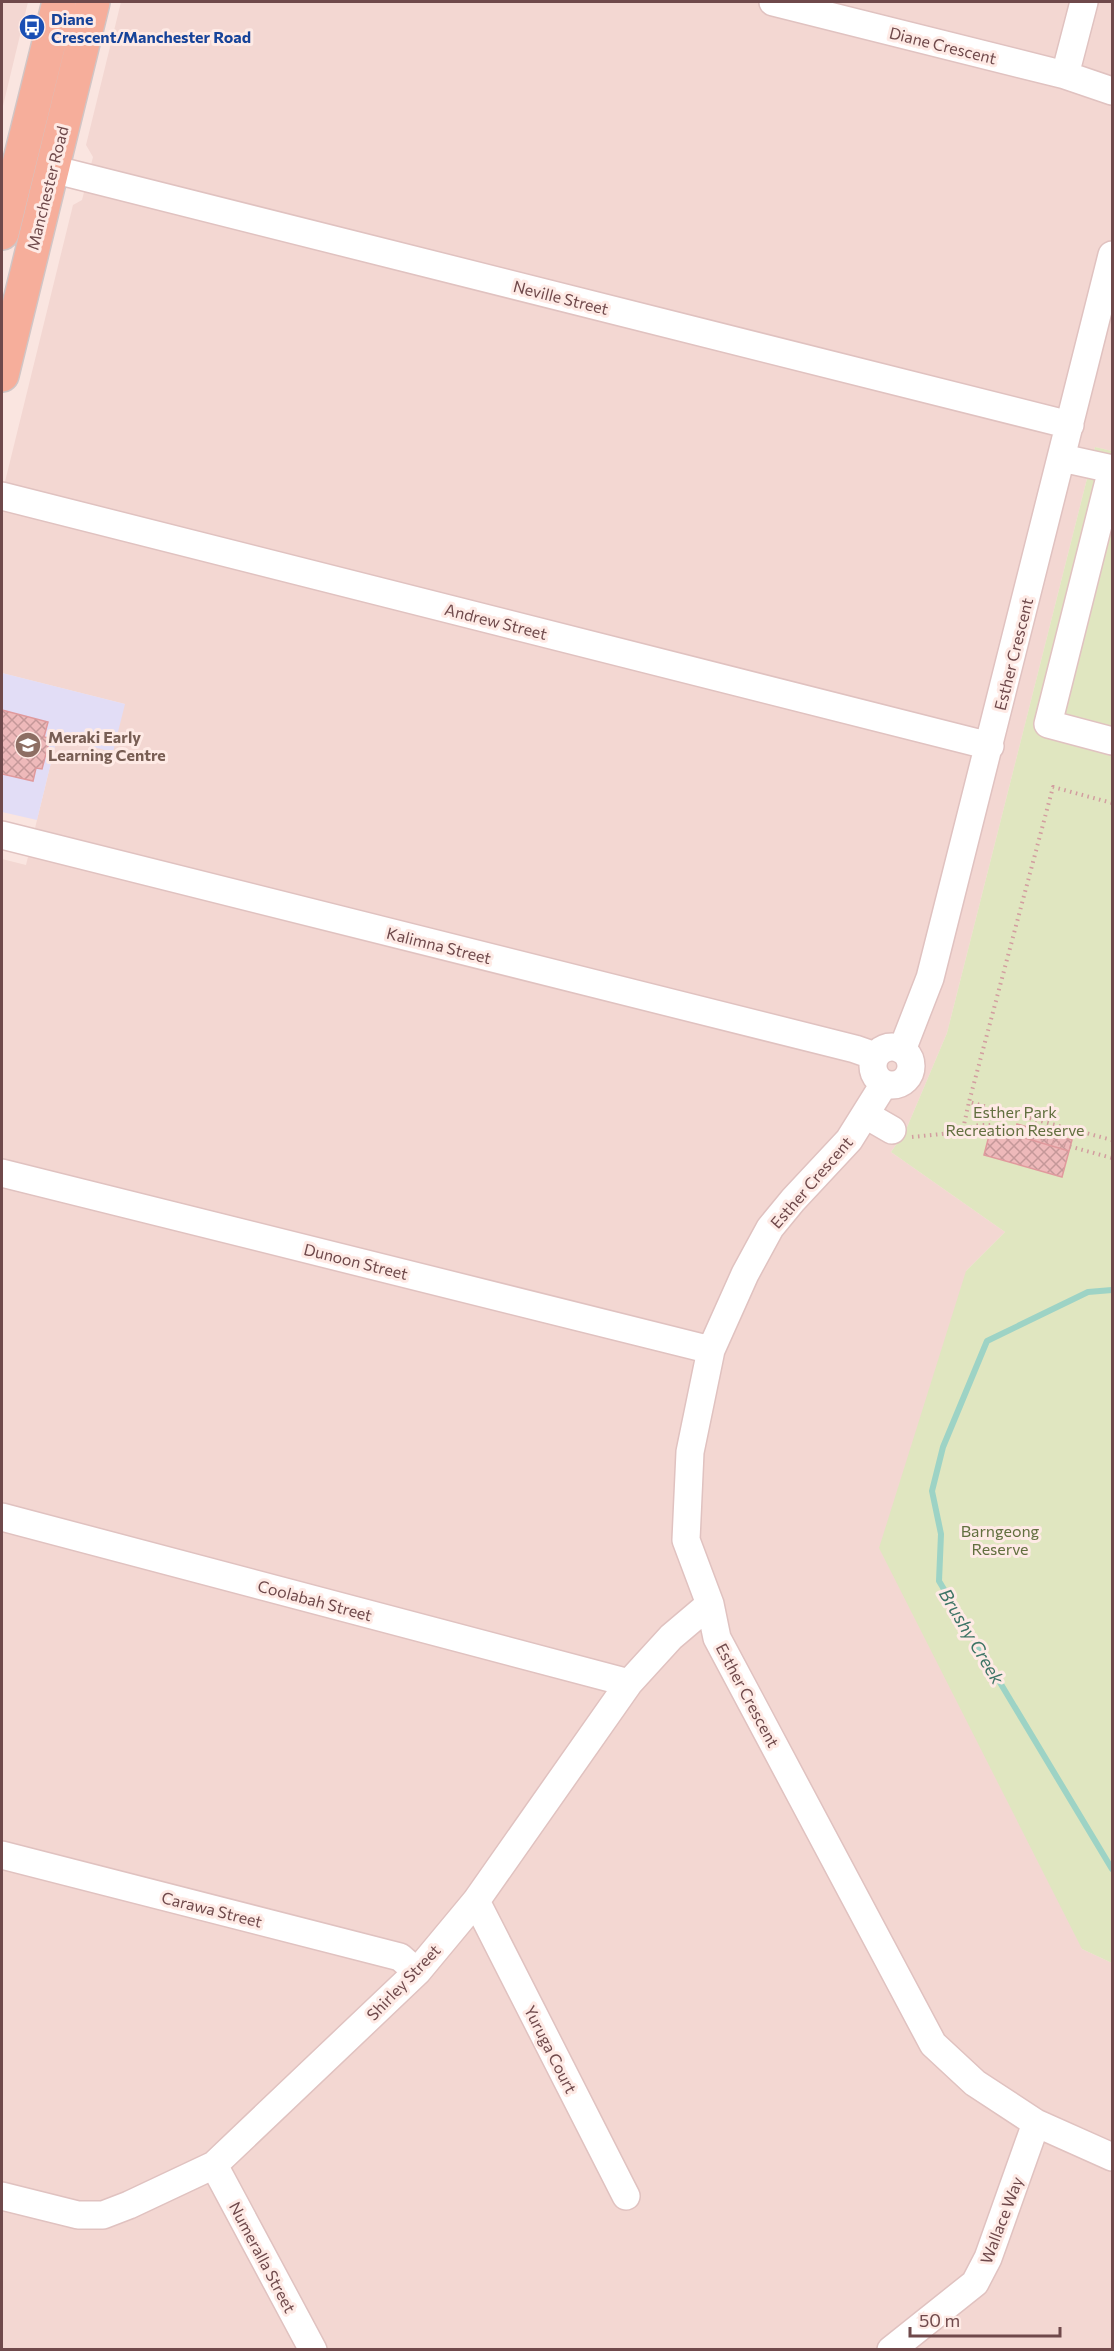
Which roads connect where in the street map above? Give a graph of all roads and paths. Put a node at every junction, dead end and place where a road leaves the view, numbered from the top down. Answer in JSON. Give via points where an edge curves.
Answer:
{"nodes":[{"id":1,"x":59,"y":2,"type":"edge"},
{"id":2,"x":93,"y":2,"type":"edge"},
{"id":3,"x":773,"y":2,"type":"edge"},
{"id":4,"x":1084,"y":2,"type":"edge"},
{"id":5,"x":1065,"y":75,"type":"junction"},
{"id":6,"x":1113,"y":91,"type":"edge"},
{"id":7,"x":52,"y":169,"type":"junction"},
{"id":8,"x":8,"y":182,"type":"edge"},
{"id":9,"x":2,"y":233,"type":"edge"},
{"id":10,"x":1113,"y":255,"type":"edge"},
{"id":11,"x":2,"y":375,"type":"edge"},
{"id":12,"x":1070,"y":425,"type":"junction"},
{"id":13,"x":1062,"y":458,"type":"junction"},
{"id":14,"x":1112,"y":469,"type":"edge"},
{"id":15,"x":2,"y":496,"type":"edge"},
{"id":16,"x":1113,"y":741,"type":"edge"},
{"id":17,"x":990,"y":746,"type":"junction"},
{"id":18,"x":1113,"y":803,"type":"edge"},
{"id":19,"x":2,"y":835,"type":"edge"},
{"id":20,"x":902,"y":1050,"type":"junction"},
{"id":21,"x":875,"y":1056,"type":"junction"},
{"id":22,"x":884,"y":1084,"type":"junction"},
{"id":23,"x":969,"y":1102,"type":"junction"},
{"id":24,"x":866,"y":1115,"type":"junction"},
{"id":25,"x":963,"y":1129,"type":"junction"},
{"id":26,"x":892,"y":1130,"type":"joint"},
{"id":27,"x":1113,"y":1140,"type":"edge"},
{"id":28,"x":1113,"y":1158,"type":"edge"},
{"id":29,"x":2,"y":1173,"type":"edge"},
{"id":30,"x":711,"y":1350,"type":"junction"},
{"id":31,"x":2,"y":1517,"type":"edge"},
{"id":32,"x":710,"y":1604,"type":"junction"},
{"id":33,"x":629,"y":1683,"type":"junction"},
{"id":34,"x":2,"y":1856,"type":"edge"},
{"id":35,"x":476,"y":1902,"type":"junction"},
{"id":36,"x":417,"y":1972,"type":"junction"},
{"id":37,"x":1036,"y":2123,"type":"junction"},
{"id":38,"x":1113,"y":2157,"type":"edge"},
{"id":39,"x":214,"y":2165,"type":"junction"},
{"id":40,"x":2,"y":2196,"type":"edge"},
{"id":41,"x":626,"y":2196,"type":"dead end"},
{"id":42,"x":313,"y":2349,"type":"edge"},
{"id":43,"x":891,"y":2349,"type":"edge"}],
"edges":[{"from":1,"to":8,"type":"main road","name":"Manchester Road"},
{"from":2,"to":7,"type":"main road","name":"Manchester Road"},
{"from":3,"to":5,"type":"street","name":"Diane Crescent"},
{"from":4,"to":5,"type":"street"},
{"from":5,"to":6,"type":"street","name":"Diane Crescent"},
{"from":7,"to":11,"type":"main road","name":"Manchester Road"},
{"from":7,"to":12,"type":"street","name":"Neville Street"},
{"from":8,"to":9,"type":"main road","name":"Manchester Road"},
{"from":10,"to":12,"type":"street","name":"Esther Crescent"},
{"from":12,"to":13,"type":"street","name":"Esther Crescent"},
{"from":13,"to":14,"type":"street"},
{"from":13,"to":17,"type":"street","name":"Esther Crescent"},
{"from":14,"to":16,"type":"street","via":[[1048,724]]},
{"from":15,"to":17,"type":"street","name":"Andrew Street"},
{"from":17,"to":20,"type":"street","name":"Esther Crescent","via":[[930,978]]},
{"from":18,"to":23,"type":"path","via":[[1053,787]]},
{"from":19,"to":21,"type":"street","name":"Kalimna Street"},
{"from":20,"to":21,"type":"street","via":[[889,1047]]},
{"from":20,"to":22,"type":"street","via":[[910,1058],[908,1077],[898,1084]]},
{"from":21,"to":22,"type":"street","via":[[873,1070]]},
{"from":22,"to":24,"type":"street","name":"Esther Crescent"},
{"from":23,"to":25,"type":"path"},
{"from":23,"to":27,"type":"path"},
{"from":24,"to":26,"type":"street"},
{"from":24,"to":30,"type":"street","name":"Esther Crescent","via":[[849,1140],[770,1228]]},
{"from":25,"to":26,"type":"path","via":[[911,1137]]},
{"from":25,"to":28,"type":"path","via":[[992,1125]]},
{"from":29,"to":30,"type":"street","name":"Dunoon Street"},
{"from":30,"to":32,"type":"street","name":"Esther Crescent","via":[[690,1452],[686,1540]]},
{"from":31,"to":33,"type":"street","name":"Coolabah Street"},
{"from":32,"to":33,"type":"street","name":"Shirley Street","via":[[671,1637]]},
{"from":32,"to":37,"type":"street","name":"Esther Crescent","via":[[717,1638],[933,2044],[975,2083]]},
{"from":33,"to":35,"type":"street","name":"Shirley Street"},
{"from":34,"to":36,"type":"street","name":"Carawa Street","via":[[400,1957]]},
{"from":35,"to":36,"type":"street","name":"Shirley Street"},
{"from":35,"to":41,"type":"street","name":"Yuruga Court"},
{"from":36,"to":39,"type":"street","name":"Shirley Street"},
{"from":37,"to":38,"type":"street","name":"Esther Crescent"},
{"from":37,"to":43,"type":"street","name":"Wallace Way","via":[[988,2258],[975,2283]]},
{"from":39,"to":40,"type":"street","name":"Shirley Street","via":[[103,2215],[78,2215]]},
{"from":39,"to":42,"type":"street","name":"Numeralla Street"}]}
